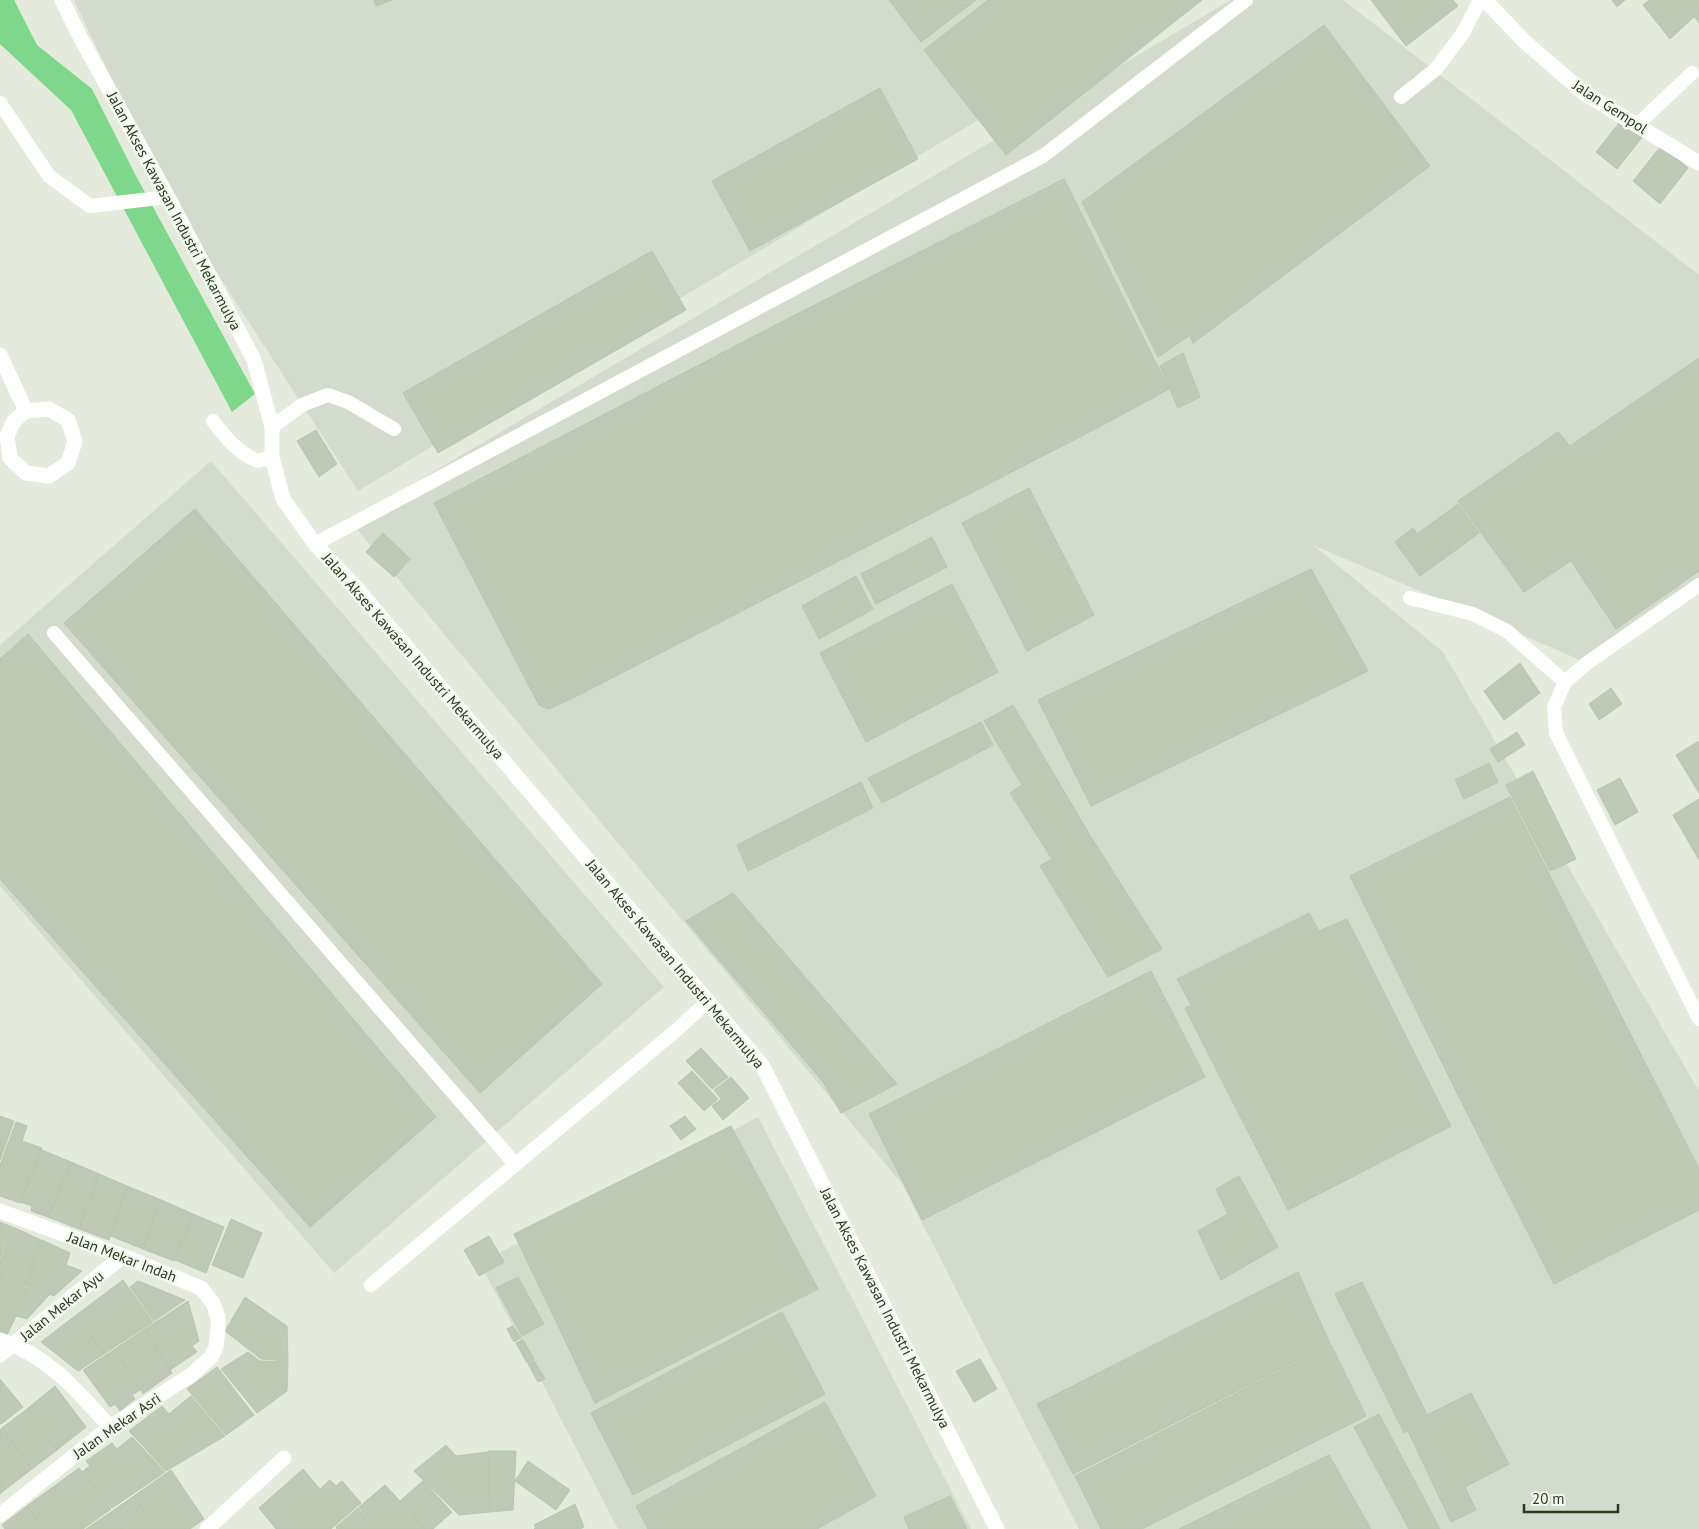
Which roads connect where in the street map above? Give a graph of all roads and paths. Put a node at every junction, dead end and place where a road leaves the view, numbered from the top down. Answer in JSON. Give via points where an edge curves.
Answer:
{"nodes":[{"id":1,"x":62,"y":0,"type":"edge"},
{"id":2,"x":1246,"y":0,"type":"edge"},
{"id":3,"x":1480,"y":0,"type":"edge"},
{"id":4,"x":1485,"y":0,"type":"edge"},
{"id":5,"x":1692,"y":73,"type":"dead end"},
{"id":6,"x":1401,"y":97,"type":"dead end"},
{"id":7,"x":0,"y":103,"type":"edge"},
{"id":8,"x":1637,"y":125,"type":"junction"},
{"id":9,"x":1699,"y":162,"type":"edge"},
{"id":10,"x":168,"y":197,"type":"junction"},
{"id":11,"x":0,"y":355,"type":"edge"},
{"id":12,"x":26,"y":411,"type":"junction"},
{"id":13,"x":214,"y":420,"type":"dead end"},
{"id":14,"x":272,"y":427,"type":"junction"},
{"id":15,"x":394,"y":429,"type":"dead end"},
{"id":16,"x":3,"y":437,"type":"edge"},
{"id":17,"x":272,"y":457,"type":"junction"},
{"id":18,"x":314,"y":544,"type":"junction"},
{"id":19,"x":1699,"y":585,"type":"edge"},
{"id":20,"x":1410,"y":598,"type":"dead end"},
{"id":21,"x":54,"y":633,"type":"dead end"},
{"id":22,"x":1565,"y":682,"type":"junction"},
{"id":23,"x":708,"y":1001,"type":"junction"},
{"id":24,"x":1699,"y":1019,"type":"edge"},
{"id":25,"x":515,"y":1164,"type":"junction"},
{"id":26,"x":0,"y":1212,"type":"edge"},
{"id":27,"x":123,"y":1256,"type":"junction"},
{"id":28,"x":371,"y":1285,"type":"dead end"},
{"id":29,"x":218,"y":1329,"type":"joint"},
{"id":30,"x":0,"y":1340,"type":"edge"},
{"id":31,"x":15,"y":1344,"type":"junction"},
{"id":32,"x":0,"y":1355,"type":"edge"},
{"id":33,"x":110,"y":1427,"type":"junction"},
{"id":34,"x":284,"y":1458,"type":"dead end"},
{"id":35,"x":0,"y":1515,"type":"edge"},
{"id":36,"x":207,"y":1529,"type":"edge"},
{"id":37,"x":996,"y":1529,"type":"edge"}],
"edges":[{"from":1,"to":10,"type":"street","name":"Jalan Akses Kawasan Industri Mekarmulya"},
{"from":2,"to":18,"type":"lane","via":[[1043,156]]},
{"from":3,"to":6,"type":"lane","via":[[1463,32],[1436,69]]},
{"from":4,"to":8,"type":"street","name":"Jalan Gempol","via":[[1525,42],[1584,92]]},
{"from":5,"to":8,"type":"lane"},
{"from":7,"to":10,"type":"lane","via":[[49,176],[90,206]]},
{"from":8,"to":9,"type":"street","name":"Jalan Gempol"},
{"from":10,"to":14,"type":"street","name":"Jalan Akses Kawasan Industri Mekarmulya","via":[[254,360]]},
{"from":11,"to":12,"type":"street"},
{"from":12,"to":16,"type":"street"},
{"from":12,"to":16,"type":"street","via":[[49,409],[68,420],[75,442],[68,463],[48,476],[26,473],[10,458]]},
{"from":13,"to":17,"type":"lane","via":[[244,456],[258,462]]},
{"from":14,"to":15,"type":"lane","via":[[302,405],[328,395],[348,402]]},
{"from":14,"to":17,"type":"street","name":"Jalan Akses Kawasan Industri Mekarmulya"},
{"from":17,"to":18,"type":"street","name":"Jalan Akses Kawasan Industri Mekarmulya","via":[[284,499]]},
{"from":18,"to":23,"type":"street","name":"Jalan Akses Kawasan Industri Mekarmulya","via":[[360,592]]},
{"from":19,"to":22,"type":"lane"},
{"from":20,"to":22,"type":"lane","via":[[1473,614],[1506,631]]},
{"from":21,"to":25,"type":"lane"},
{"from":22,"to":24,"type":"lane","via":[[1554,707],[1556,733]]},
{"from":23,"to":25,"type":"lane"},
{"from":23,"to":37,"type":"street","name":"Jalan Akses Kawasan Industri Mekarmulya","via":[[762,1064]]},
{"from":25,"to":28,"type":"lane"},
{"from":26,"to":27,"type":"street","name":"Jalan Mekar Indah"},
{"from":27,"to":29,"type":"street","name":"Jalan Mekar Indah","via":[[200,1288],[216,1309]]},
{"from":27,"to":31,"type":"street","name":"Jalan Mekar Ayu"},
{"from":29,"to":33,"type":"street","name":"Jalan Mekar Asri","via":[[211,1357],[191,1375]]},
{"from":30,"to":31,"type":"street"},
{"from":31,"to":32,"type":"street","name":"Jalan Mekar Ayu"},
{"from":31,"to":33,"type":"street","via":[[43,1360],[72,1385]]},
{"from":33,"to":35,"type":"street","name":"Jalan Mekar Asri"},
{"from":34,"to":36,"type":"street"}]}
